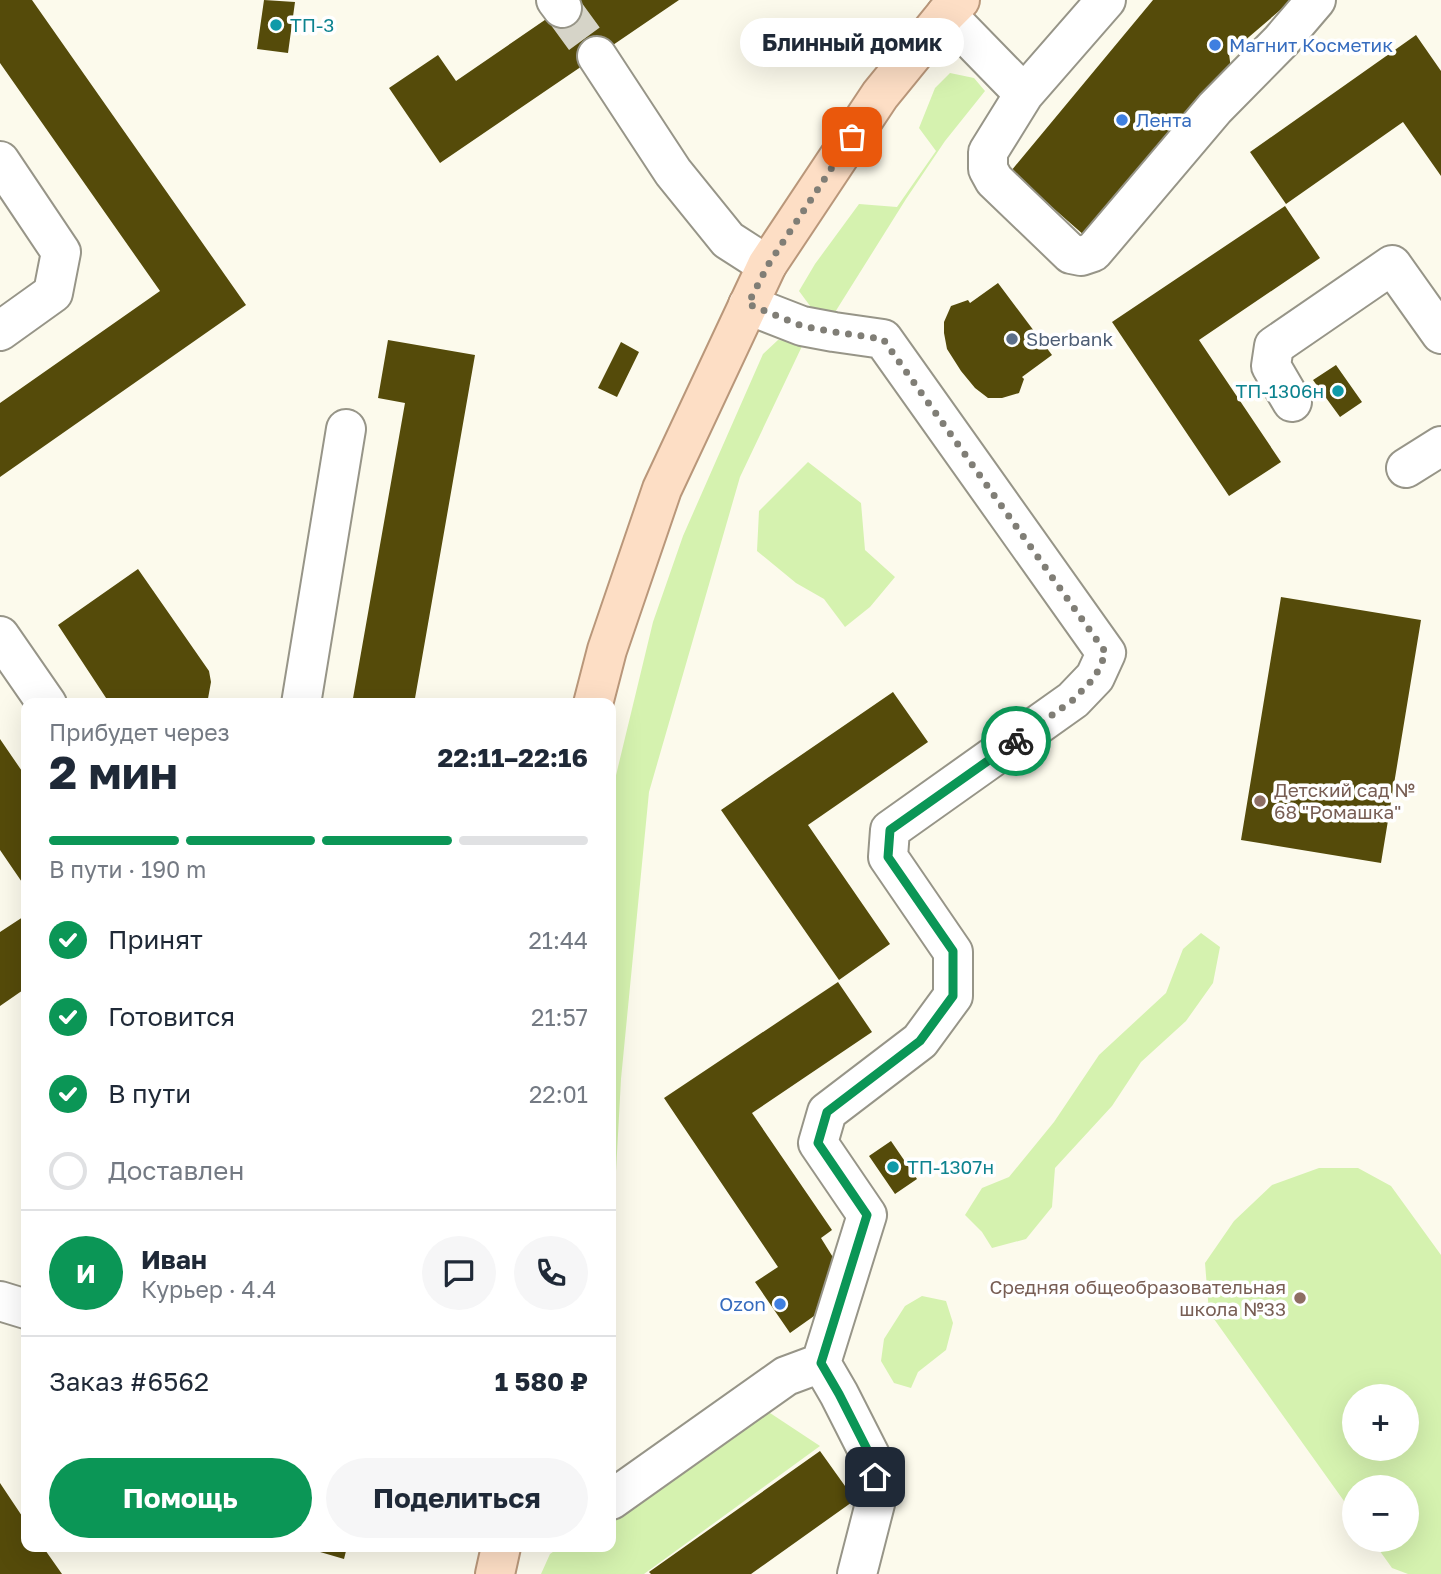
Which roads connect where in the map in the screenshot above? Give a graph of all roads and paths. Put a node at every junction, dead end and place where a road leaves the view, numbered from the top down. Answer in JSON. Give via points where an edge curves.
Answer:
{"nodes":[{"id":1,"x":1106,"y":0,"type":"edge"},
{"id":2,"x":1316,"y":0,"type":"edge"},
{"id":3,"x":953,"y":7,"type":"edge"},
{"id":4,"x":597,"y":56,"type":"tunnel mouth"},
{"id":5,"x":1024,"y":94,"type":"junction"},
{"id":6,"x":0,"y":161,"type":"edge"},
{"id":7,"x":768,"y":265,"type":"junction"},
{"id":8,"x":748,"y":304,"type":"junction"},
{"id":9,"x":0,"y":331,"type":"edge"},
{"id":10,"x":1441,"y":334,"type":"edge"},
{"id":11,"x":1292,"y":402,"type":"dead end"},
{"id":12,"x":346,"y":429,"type":"dead end"},
{"id":13,"x":1441,"y":446,"type":"edge"},
{"id":14,"x":1406,"y":468,"type":"dead end"},
{"id":15,"x":0,"y":636,"type":"edge"},
{"id":16,"x":43,"y":698,"type":"edge"},
{"id":17,"x":302,"y":698,"type":"edge"},
{"id":18,"x":595,"y":698,"type":"edge"},
{"id":19,"x":0,"y":1301,"type":"edge"},
{"id":20,"x":21,"y":1307,"type":"edge"},
{"id":21,"x":821,"y":1363,"type":"junction"},
{"id":22,"x":616,"y":1496,"type":"edge"},
{"id":23,"x":500,"y":1552,"type":"edge"},
{"id":24,"x":495,"y":1574,"type":"edge"},
{"id":25,"x":857,"y":1574,"type":"edge"}],
"edges":[{"from":1,"to":5,"type":"lane"},
{"from":2,"to":5,"type":"lane","via":[[1214,108],[1093,252],[1082,256],[1070,254],[988,169],[988,152]]},
{"from":3,"to":5,"type":"lane"},
{"from":3,"to":7,"type":"main road","via":[[880,95]]},
{"from":4,"to":7,"type":"lane","via":[[681,182],[729,240]]},
{"from":6,"to":9,"type":"lane","via":[[61,252],[53,293]]},
{"from":7,"to":8,"type":"main road"},
{"from":8,"to":18,"type":"main road","via":[[663,489]]},
{"from":8,"to":21,"type":"lane","via":[[802,326],[883,339],[1121,656],[1073,700],[890,830],[888,857],[953,951],[953,996],[920,1041],[827,1112],[818,1143],[867,1215]]},
{"from":10,"to":11,"type":"lane","via":[[1392,265],[1274,345],[1271,366]]},
{"from":12,"to":17,"type":"lane"},
{"from":13,"to":14,"type":"lane"},
{"from":15,"to":16,"type":"lane"},
{"from":19,"to":20,"type":"lane"},
{"from":21,"to":22,"type":"lane","via":[[786,1376]]},
{"from":21,"to":25,"type":"lane","via":[[873,1461],[878,1492]]},
{"from":23,"to":24,"type":"main road"}]}
